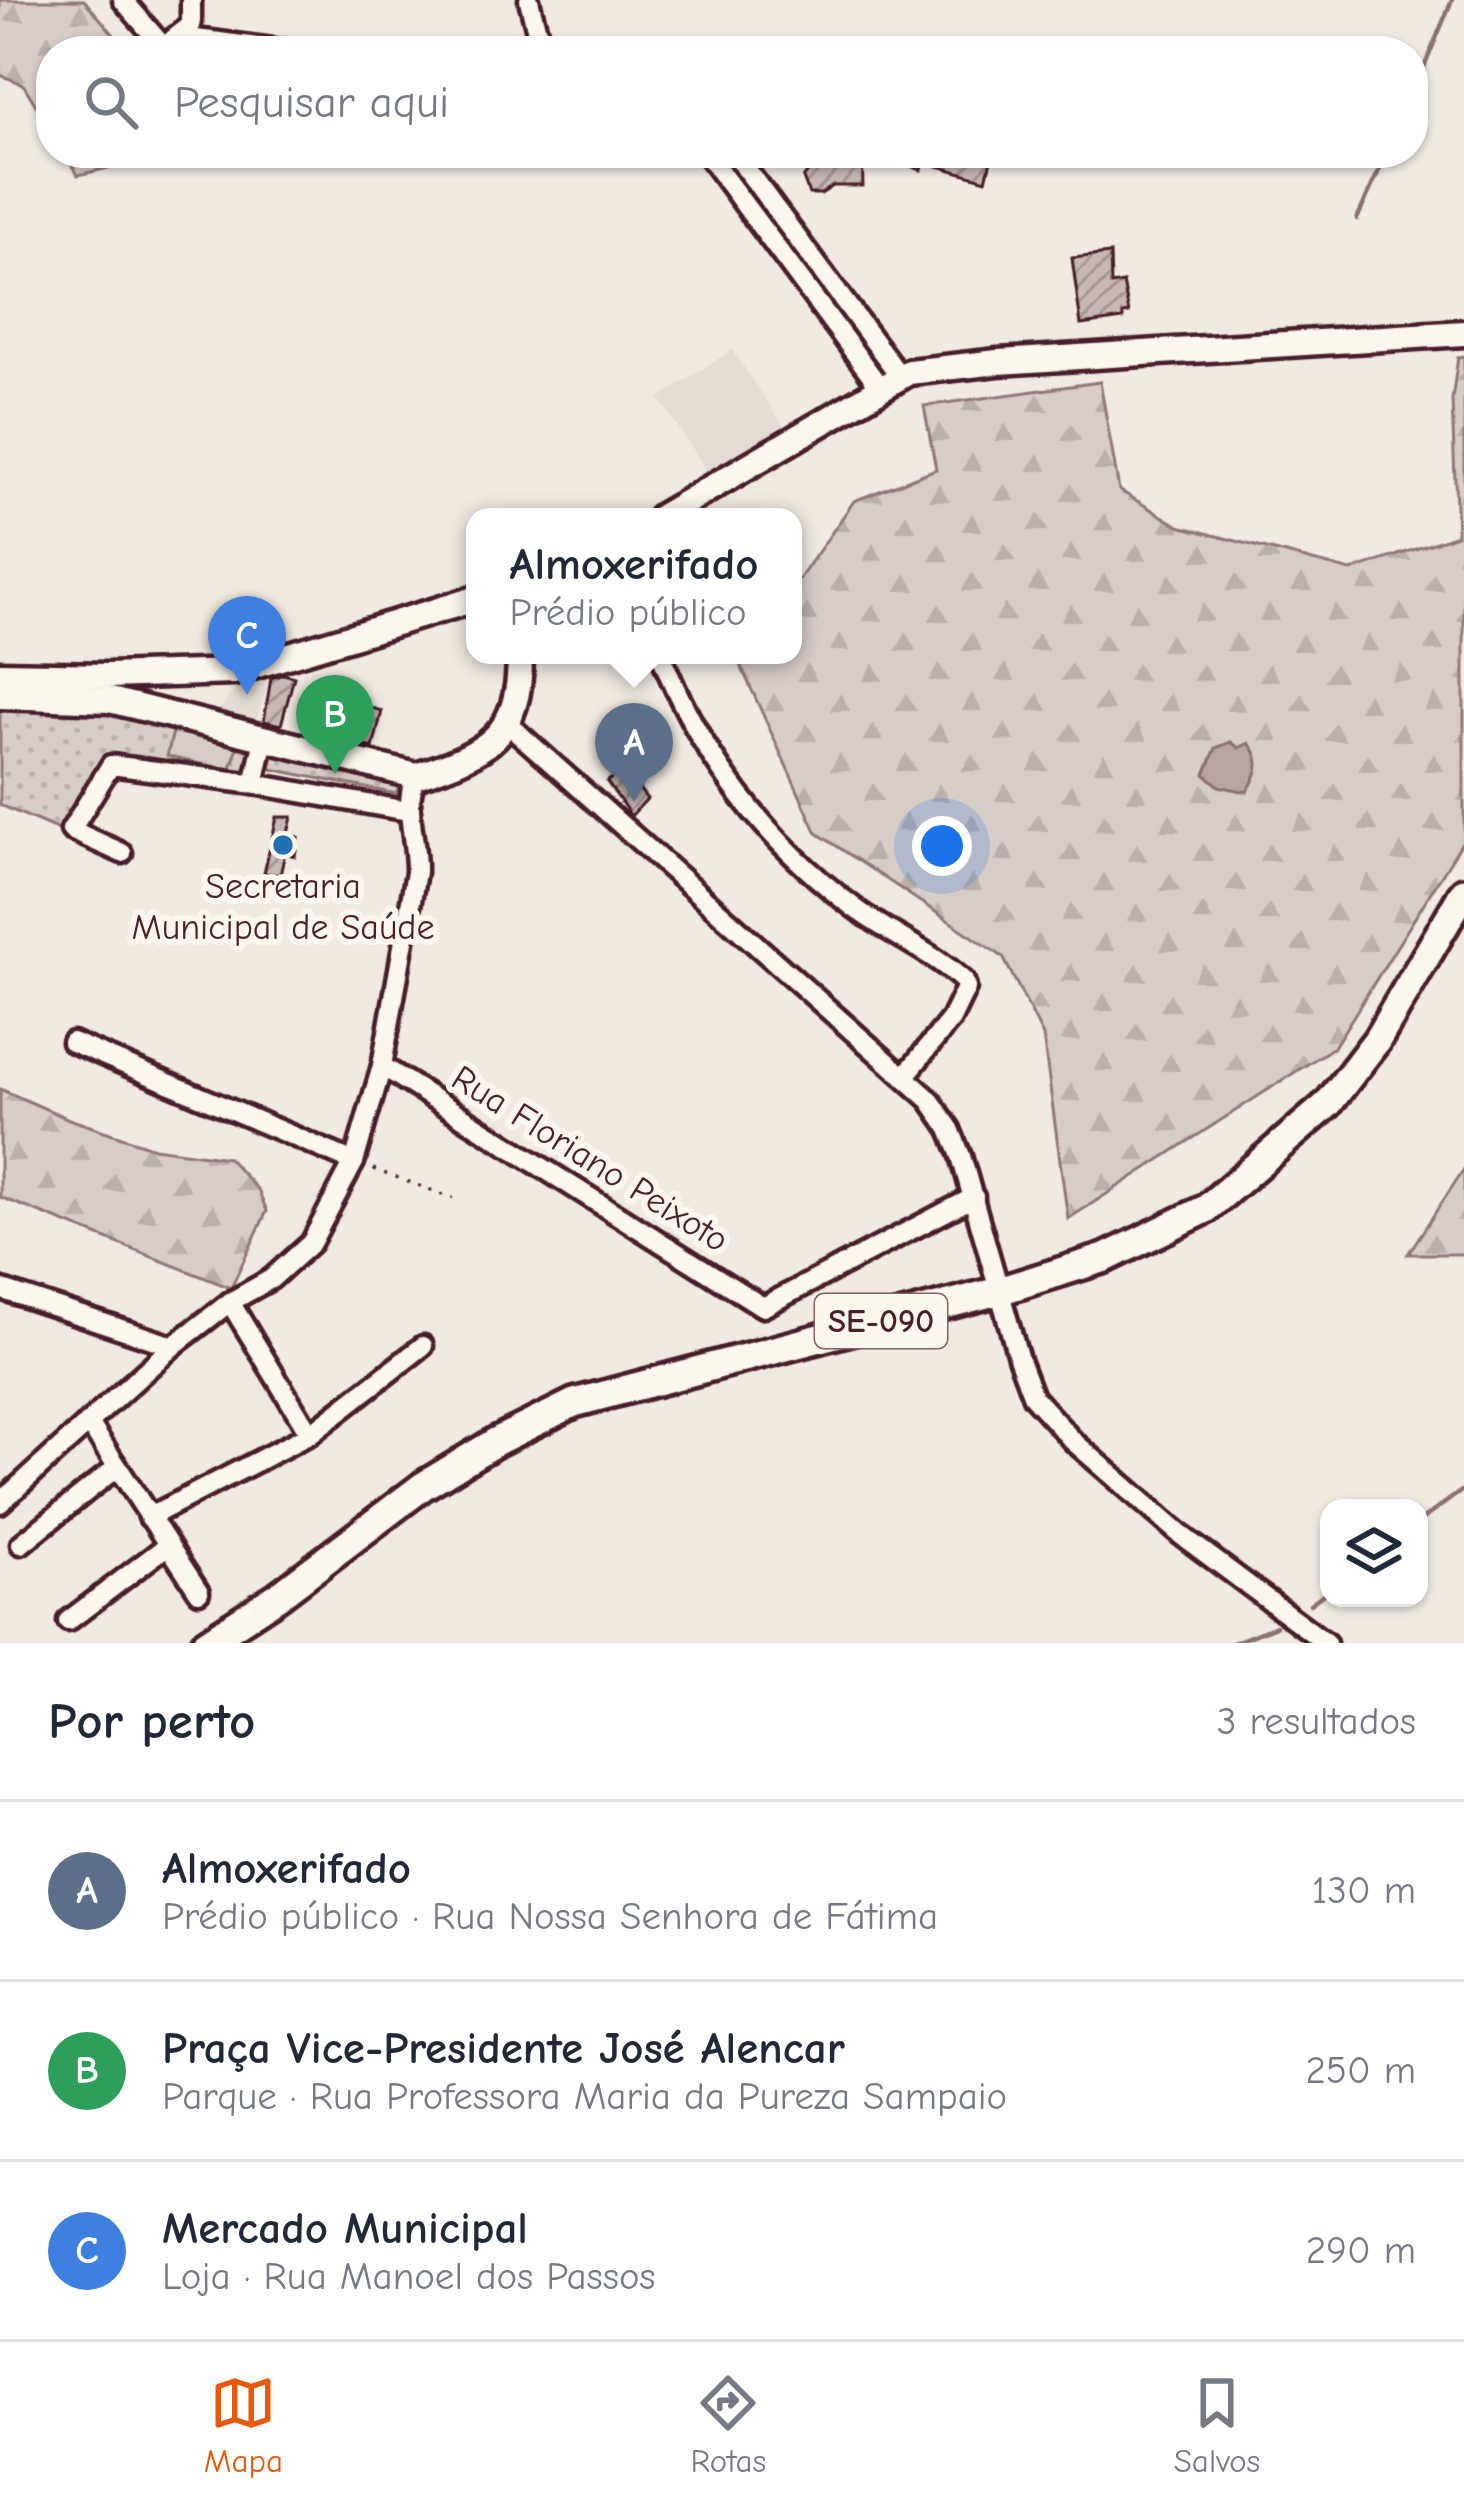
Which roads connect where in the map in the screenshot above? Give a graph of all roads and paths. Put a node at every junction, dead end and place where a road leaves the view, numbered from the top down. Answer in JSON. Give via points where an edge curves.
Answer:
{"nodes":[{"id":1,"x":123,"y":0,"type":"edge"},
{"id":2,"x":191,"y":0,"type":"edge"},
{"id":3,"x":529,"y":0,"type":"edge"},
{"id":4,"x":162,"y":36,"type":"edge"},
{"id":5,"x":174,"y":36,"type":"edge"},
{"id":6,"x":538,"y":36,"type":"edge"},
{"id":7,"x":718,"y":168,"type":"edge"},
{"id":8,"x":744,"y":168,"type":"edge"},
{"id":9,"x":1464,"y":333,"type":"edge"},
{"id":10,"x":890,"y":381,"type":"junction"},
{"id":11,"x":676,"y":508,"type":"edge"},
{"id":12,"x":466,"y":602,"type":"edge"},
{"id":13,"x":519,"y":664,"type":"edge"},
{"id":14,"x":665,"y":664,"type":"edge"},
{"id":15,"x":0,"y":674,"type":"edge"},
{"id":16,"x":0,"y":696,"type":"edge"},
{"id":17,"x":508,"y":724,"type":"junction"},
{"id":18,"x":264,"y":739,"type":"junction"},
{"id":19,"x":416,"y":776,"type":"junction"},
{"id":20,"x":254,"y":784,"type":"junction"},
{"id":21,"x":408,"y":811,"type":"junction"},
{"id":22,"x":122,"y":853,"type":"dead end"},
{"id":23,"x":1464,"y":892,"type":"edge"},
{"id":24,"x":72,"y":1042,"type":"dead end"},
{"id":25,"x":382,"y":1066,"type":"junction"},
{"id":26,"x":905,"y":1076,"type":"junction"},
{"id":27,"x":354,"y":1162,"type":"junction"},
{"id":28,"x":974,"y":1197,"type":"junction"},
{"id":29,"x":453,"y":1198,"type":"dead end"},
{"id":30,"x":0,"y":1289,"type":"edge"},
{"id":31,"x":1002,"y":1290,"type":"junction"},
{"id":32,"x":820,"y":1299,"type":"dead end"},
{"id":33,"x":230,"y":1302,"type":"junction"},
{"id":34,"x":878,"y":1322,"type":"junction"},
{"id":35,"x":172,"y":1346,"type":"junction"},
{"id":36,"x":423,"y":1346,"type":"dead end"},
{"id":37,"x":89,"y":1424,"type":"junction"},
{"id":38,"x":310,"y":1434,"type":"junction"},
{"id":39,"x":118,"y":1467,"type":"junction"},
{"id":40,"x":0,"y":1503,"type":"edge"},
{"id":41,"x":149,"y":1517,"type":"junction"},
{"id":42,"x":21,"y":1544,"type":"dead end"},
{"id":43,"x":168,"y":1545,"type":"junction"},
{"id":44,"x":199,"y":1592,"type":"dead end"},
{"id":45,"x":68,"y":1622,"type":"dead end"},
{"id":46,"x":206,"y":1643,"type":"edge"},
{"id":47,"x":1326,"y":1643,"type":"edge"}],
"edges":[{"from":1,"to":4,"type":"street"},
{"from":2,"to":5,"type":"street","via":[[193,18]]},
{"from":3,"to":6,"type":"street"},
{"from":7,"to":10,"type":"street"},
{"from":8,"to":10,"type":"street"},
{"from":9,"to":10,"type":"street","via":[[998,362]]},
{"from":10,"to":11,"type":"street"},
{"from":12,"to":15,"type":"street","via":[[234,672]]},
{"from":13,"to":17,"type":"street"},
{"from":14,"to":26,"type":"street","via":[[700,742],[757,818],[842,898],[964,981],[961,1004]]},
{"from":16,"to":18,"type":"street","via":[[110,700]]},
{"from":17,"to":19,"type":"street","via":[[451,765]]},
{"from":17,"to":26,"type":"street"},
{"from":18,"to":19,"type":"street"},
{"from":18,"to":20,"type":"street"},
{"from":19,"to":21,"type":"street"},
{"from":20,"to":21,"type":"street"},
{"from":20,"to":22,"type":"street","via":[[111,765],[71,830]]},
{"from":21,"to":25,"type":"street","via":[[416,872]]},
{"from":23,"to":31,"type":"main road","number":"SE-090","via":[[1377,1040],[1328,1104],[1268,1159],[1206,1209],[1150,1239]]},
{"from":24,"to":27,"type":"street"},
{"from":25,"to":27,"type":"street"},
{"from":25,"to":28,"type":"street","name":"Rua Floriano Peixoto","via":[[763,1307]]},
{"from":26,"to":28,"type":"street","via":[[950,1129]]},
{"from":27,"to":29,"type":"path"},
{"from":27,"to":33,"type":"street","via":[[298,1258]]},
{"from":28,"to":31,"type":"street"},
{"from":30,"to":35,"type":"street"},
{"from":31,"to":34,"type":"main road","number":"SE-090"},
{"from":31,"to":47,"type":"street","via":[[1033,1396],[1058,1427],[1181,1535]]},
{"from":32,"to":34,"type":"path"},
{"from":33,"to":35,"type":"street"},
{"from":33,"to":38,"type":"street"},
{"from":34,"to":46,"type":"main road","number":"SE-090","via":[[654,1381],[496,1441]]},
{"from":35,"to":37,"type":"street"},
{"from":36,"to":38,"type":"street"},
{"from":37,"to":39,"type":"street"},
{"from":37,"to":40,"type":"street"},
{"from":38,"to":41,"type":"street"},
{"from":39,"to":41,"type":"street"},
{"from":39,"to":42,"type":"street"},
{"from":41,"to":43,"type":"street"},
{"from":43,"to":44,"type":"street"},
{"from":43,"to":45,"type":"street"}]}
